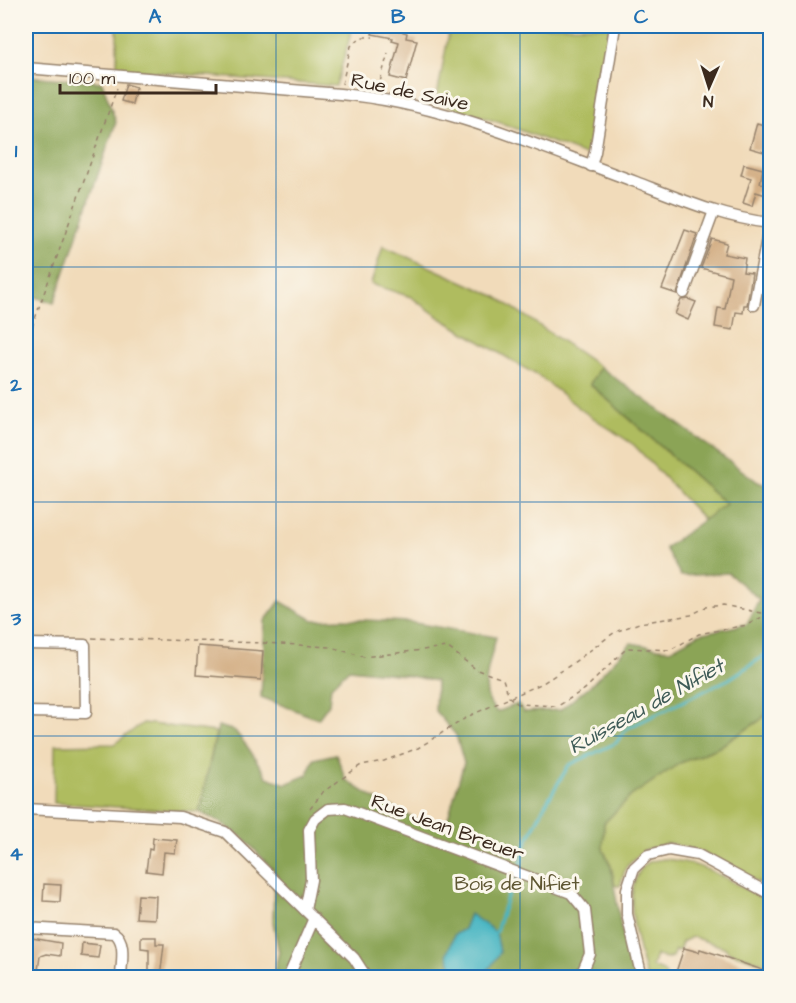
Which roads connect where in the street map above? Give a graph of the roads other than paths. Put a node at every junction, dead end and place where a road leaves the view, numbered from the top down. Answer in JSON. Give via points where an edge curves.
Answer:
{"nodes":[{"id":1,"x":615,"y":26,"type":"edge"},
{"id":2,"x":26,"y":68,"type":"edge"},
{"id":3,"x":591,"y":166,"type":"junction"},
{"id":4,"x":714,"y":211,"type":"junction"},
{"id":5,"x":770,"y":223,"type":"edge"},
{"id":6,"x":684,"y":293,"type":"dead end"},
{"id":7,"x":754,"y":305,"type":"dead end"},
{"id":8,"x":26,"y":644,"type":"edge"},
{"id":9,"x":26,"y":712,"type":"edge"},
{"id":10,"x":26,"y":792,"type":"edge"},
{"id":11,"x":26,"y":810,"type":"edge"},
{"id":12,"x":771,"y":894,"type":"edge"},
{"id":13,"x":305,"y":910,"type":"junction"},
{"id":14,"x":314,"y":918,"type":"junction"},
{"id":15,"x":26,"y":928,"type":"edge"},
{"id":16,"x":121,"y":978,"type":"edge"},
{"id":17,"x":288,"y":978,"type":"edge"},
{"id":18,"x":367,"y":978,"type":"edge"},
{"id":19,"x":580,"y":978,"type":"edge"},
{"id":20,"x":642,"y":978,"type":"edge"}],
"edges":[{"from":1,"to":3,"type":"street"},
{"from":2,"to":3,"type":"street","name":"Rue de Saive","via":[[375,98],[461,119]]},
{"from":3,"to":4,"type":"street","name":"Rue de Saive"},
{"from":4,"to":5,"type":"street","name":"Rue de Saive"},
{"from":4,"to":6,"type":"street"},
{"from":5,"to":7,"type":"street"},
{"from":8,"to":9,"type":"street","via":[[85,645],[86,714]]},
{"from":10,"to":11,"type":"street"},
{"from":11,"to":13,"type":"street","via":[[180,818],[225,832]]},
{"from":12,"to":20,"type":"street","via":[[698,855],[669,850],[648,855],[634,868],[627,889],[627,915]]},
{"from":13,"to":14,"type":"street"},
{"from":13,"to":19,"type":"street","name":"Rue Jean Breuer","via":[[311,880],[309,830],[328,808],[345,808],[571,893],[585,910],[590,954]]},
{"from":14,"to":17,"type":"street"},
{"from":14,"to":18,"type":"street","via":[[354,958]]},
{"from":15,"to":16,"type":"street","via":[[114,933],[122,943]]}]}
